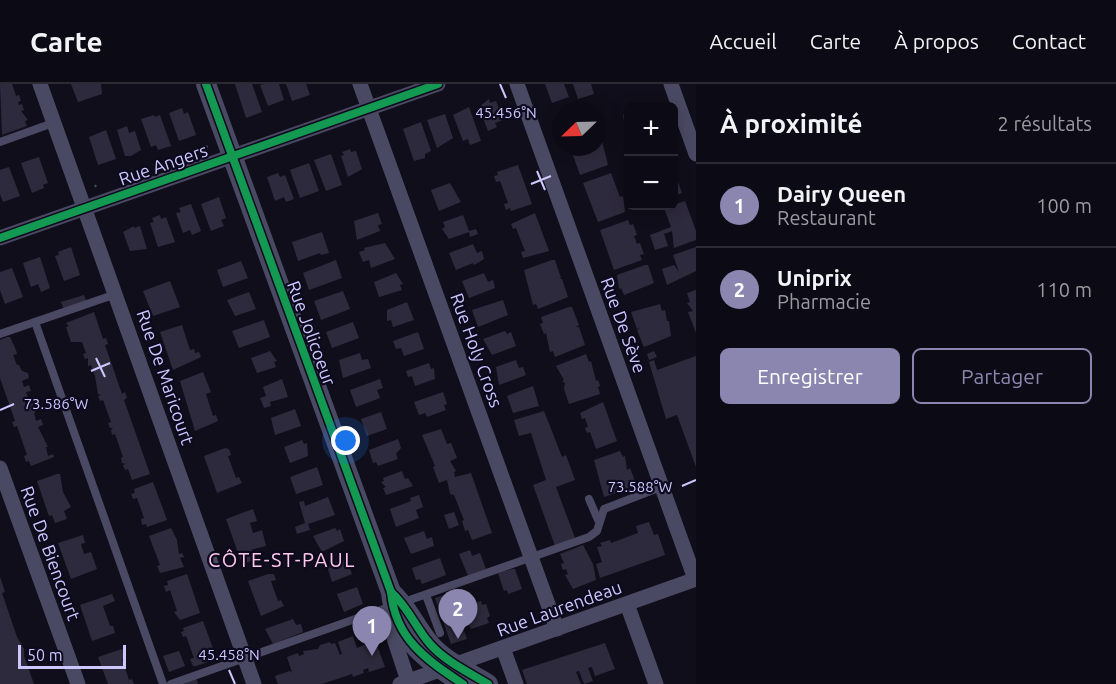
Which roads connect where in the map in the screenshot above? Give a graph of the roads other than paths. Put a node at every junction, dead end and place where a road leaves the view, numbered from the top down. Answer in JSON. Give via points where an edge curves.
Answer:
{"nodes":[{"id":1,"x":40,"y":84,"type":"edge"},
{"id":2,"x":206,"y":84,"type":"edge"},
{"id":3,"x":360,"y":84,"type":"edge"},
{"id":4,"x":438,"y":84,"type":"edge"},
{"id":5,"x":517,"y":84,"type":"edge"},
{"id":6,"x":671,"y":84,"type":"edge"},
{"id":7,"x":369,"y":108,"type":"junction"},
{"id":8,"x":53,"y":123,"type":"junction"},
{"id":9,"x":0,"y":142,"type":"edge"},
{"id":10,"x":696,"y":154,"type":"edge"},
{"id":11,"x":232,"y":156,"type":"junction"},
{"id":12,"x":84,"y":208,"type":"junction"},
{"id":13,"x":0,"y":238,"type":"edge"},
{"id":14,"x":116,"y":294,"type":"junction"},
{"id":15,"x":36,"y":322,"type":"junction"},
{"id":16,"x":0,"y":334,"type":"edge"},
{"id":17,"x":0,"y":468,"type":"edge"},
{"id":18,"x":661,"y":487,"type":"junction"},
{"id":19,"x":589,"y":499,"type":"dead end"},
{"id":20,"x":598,"y":522,"type":"junction"},
{"id":21,"x":532,"y":559,"type":"junction"},
{"id":22,"x":695,"y":579,"type":"edge"},
{"id":23,"x":426,"y":594,"type":"junction"},
{"id":24,"x":394,"y":603,"type":"junction"},
{"id":25,"x":627,"y":604,"type":"junction"},
{"id":26,"x":557,"y":629,"type":"junction"},
{"id":27,"x":440,"y":633,"type":"dead end"},
{"id":28,"x":503,"y":648,"type":"junction"},
{"id":29,"x":245,"y":659,"type":"junction"},
{"id":30,"x":449,"y":667,"type":"junction"},
{"id":31,"x":404,"y":683,"type":"edge"},
{"id":32,"x":654,"y":683,"type":"edge"},
{"id":33,"x":78,"y":684,"type":"edge"},
{"id":34,"x":163,"y":684,"type":"edge"},
{"id":35,"x":171,"y":684,"type":"edge"},
{"id":36,"x":254,"y":684,"type":"edge"},
{"id":37,"x":463,"y":684,"type":"edge"},
{"id":38,"x":488,"y":684,"type":"edge"},
{"id":39,"x":516,"y":684,"type":"edge"}],
"edges":[{"from":1,"to":8,"type":"street","name":"Rue De Maricourt"},
{"from":2,"to":11,"type":"street","name":"Rue Jolicoeur"},
{"from":3,"to":7,"type":"street","name":"Rue Holy Cross"},
{"from":4,"to":7,"type":"street","name":"Rue Angers"},
{"from":5,"to":18,"type":"street","name":"Rue De Sève"},
{"from":6,"to":10,"type":"street"},
{"from":7,"to":11,"type":"street","name":"Rue Angers"},
{"from":7,"to":21,"type":"street","name":"Rue Holy Cross"},
{"from":8,"to":9,"type":"lane"},
{"from":8,"to":12,"type":"street","name":"Rue De Maricourt"},
{"from":11,"to":12,"type":"street","name":"Rue Angers"},
{"from":11,"to":24,"type":"street","name":"Rue Jolicoeur"},
{"from":12,"to":13,"type":"street","name":"Rue Angers"},
{"from":12,"to":14,"type":"street","name":"Rue De Maricourt"},
{"from":14,"to":15,"type":"lane"},
{"from":14,"to":29,"type":"street","name":"Rue De Maricourt"},
{"from":15,"to":16,"type":"lane"},
{"from":15,"to":34,"type":"lane"},
{"from":17,"to":33,"type":"street","name":"Rue De Biencourt"},
{"from":18,"to":20,"type":"lane","via":[[604,509]]},
{"from":18,"to":22,"type":"street","name":"Rue De Sève"},
{"from":19,"to":20,"type":"lane"},
{"from":20,"to":21,"type":"lane","via":[[597,531],[588,537]]},
{"from":21,"to":23,"type":"lane"},
{"from":21,"to":26,"type":"street","name":"Rue Holy Cross"},
{"from":22,"to":25,"type":"street","name":"Rue Laurendeau"},
{"from":23,"to":24,"type":"lane"},
{"from":23,"to":27,"type":"lane"},
{"from":24,"to":29,"type":"lane"},
{"from":24,"to":30,"type":"street","name":"Rue Jolicoeur"},
{"from":24,"to":31,"type":"street","name":"Rue Jolicoeur","via":[[392,632]]},
{"from":25,"to":26,"type":"street","name":"Rue Laurendeau"},
{"from":25,"to":32,"type":"street"},
{"from":26,"to":28,"type":"street","name":"Rue Laurendeau"},
{"from":28,"to":30,"type":"street","name":"Rue Laurendeau"},
{"from":28,"to":39,"type":"street"},
{"from":29,"to":35,"type":"lane"},
{"from":29,"to":36,"type":"street","name":"Rue De Maricourt"},
{"from":30,"to":31,"type":"street","name":"Rue Laurendeau"},
{"from":30,"to":37,"type":"street","name":"Rue Jolicoeur"},
{"from":30,"to":38,"type":"street","name":"Rue Jolicoeur"}]}
